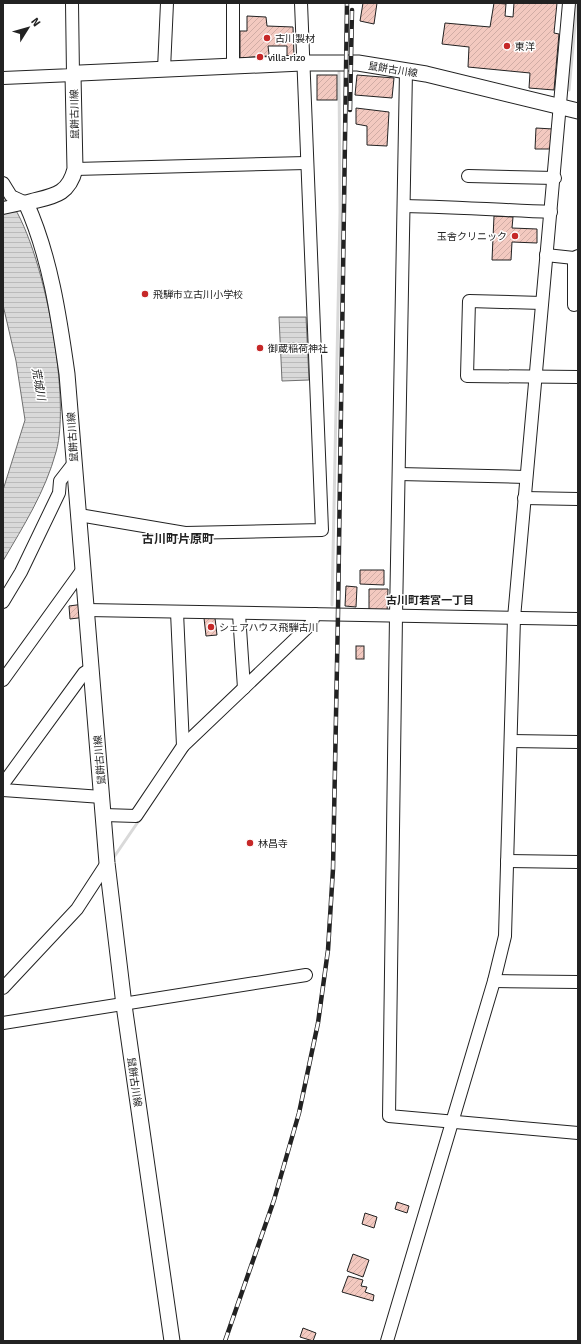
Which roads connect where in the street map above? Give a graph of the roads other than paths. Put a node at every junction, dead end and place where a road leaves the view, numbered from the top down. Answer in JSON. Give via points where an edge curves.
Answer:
{"nodes":[{"id":1,"x":72,"y":3,"type":"edge"},
{"id":2,"x":167,"y":3,"type":"edge"},
{"id":3,"x":233,"y":3,"type":"edge"},
{"id":4,"x":301,"y":3,"type":"edge"},
{"id":5,"x":569,"y":3,"type":"edge"},
{"id":6,"x":302,"y":63,"type":"junction"},
{"id":7,"x":233,"y":66,"type":"junction"},
{"id":8,"x":164,"y":69,"type":"junction"},
{"id":9,"x":406,"y":71,"type":"junction"},
{"id":10,"x":73,"y":75,"type":"junction"},
{"id":11,"x":3,"y":78,"type":"edge"},
{"id":12,"x":561,"y":106,"type":"junction"},
{"id":13,"x":578,"y":111,"type":"edge"},
{"id":14,"x":306,"y":163,"type":"junction"},
{"id":15,"x":75,"y":169,"type":"junction"},
{"id":16,"x":468,"y":176,"type":"dead end"},
{"id":17,"x":555,"y":178,"type":"junction"},
{"id":18,"x":3,"y":183,"type":"edge"},
{"id":19,"x":21,"y":204,"type":"junction"},
{"id":20,"x":404,"y":206,"type":"junction"},
{"id":21,"x":3,"y":208,"type":"edge"},
{"id":22,"x":551,"y":212,"type":"junction"},
{"id":23,"x":546,"y":255,"type":"junction"},
{"id":24,"x":576,"y":257,"type":"edge"},
{"id":25,"x":542,"y":303,"type":"junction"},
{"id":26,"x":574,"y":304,"type":"dead end"},
{"id":27,"x":535,"y":376,"type":"junction"},
{"id":28,"x":578,"y":377,"type":"edge"},
{"id":29,"x":74,"y":463,"type":"junction"},
{"id":30,"x":399,"y":474,"type":"junction"},
{"id":31,"x":526,"y":477,"type":"junction"},
{"id":32,"x":524,"y":498,"type":"junction"},
{"id":33,"x":578,"y":499,"type":"edge"},
{"id":34,"x":79,"y":515,"type":"junction"},
{"id":35,"x":83,"y":569,"type":"junction"},
{"id":36,"x":3,"y":602,"type":"edge"},
{"id":37,"x":87,"y":610,"type":"junction"},
{"id":38,"x":177,"y":612,"type":"junction"},
{"id":39,"x":239,"y":614,"type":"junction"},
{"id":40,"x":315,"y":614,"type":"junction"},
{"id":41,"x":396,"y":616,"type":"junction"},
{"id":42,"x":514,"y":618,"type":"junction"},
{"id":43,"x":578,"y":619,"type":"edge"},
{"id":44,"x":92,"y":668,"type":"junction"},
{"id":45,"x":3,"y":680,"type":"edge"},
{"id":46,"x":244,"y":688,"type":"junction"},
{"id":47,"x":511,"y":741,"type":"junction"},
{"id":48,"x":578,"y":742,"type":"edge"},
{"id":49,"x":183,"y":746,"type":"junction"},
{"id":50,"x":3,"y":784,"type":"edge"},
{"id":51,"x":3,"y":790,"type":"edge"},
{"id":52,"x":102,"y":797,"type":"junction"},
{"id":53,"x":104,"y":815,"type":"junction"},
{"id":54,"x":507,"y":861,"type":"junction"},
{"id":55,"x":578,"y":862,"type":"edge"},
{"id":56,"x":107,"y":863,"type":"junction"},
{"id":57,"x":306,"y":976,"type":"dead end"},
{"id":58,"x":494,"y":981,"type":"junction"},
{"id":59,"x":578,"y":982,"type":"edge"},
{"id":60,"x":3,"y":988,"type":"edge"},
{"id":61,"x":124,"y":1004,"type":"junction"},
{"id":62,"x":3,"y":1023,"type":"edge"},
{"id":63,"x":452,"y":1121,"type":"junction"},
{"id":64,"x":578,"y":1133,"type":"edge"},
{"id":65,"x":172,"y":1341,"type":"edge"},
{"id":66,"x":387,"y":1341,"type":"edge"}],
"edges":[{"from":1,"to":10,"type":"street"},
{"from":2,"to":8,"type":"street"},
{"from":3,"to":7,"type":"street"},
{"from":4,"to":6,"type":"street"},
{"from":5,"to":12,"type":"street"},
{"from":6,"to":7,"type":"main road","name":"鼠餅古川線"},
{"from":6,"to":9,"type":"main road","name":"鼠餅古川線","via":[[358,63]]},
{"from":6,"to":14,"type":"street"},
{"from":7,"to":8,"type":"main road","name":"鼠餅古川線"},
{"from":8,"to":10,"type":"main road","name":"鼠餅古川線"},
{"from":9,"to":12,"type":"main road","name":"鼠餅古川線"},
{"from":9,"to":20,"type":"street"},
{"from":10,"to":11,"type":"street"},
{"from":10,"to":15,"type":"main road","name":"鼠餅古川線"},
{"from":12,"to":13,"type":"main road","name":"鼠餅古川線"},
{"from":12,"to":17,"type":"street"},
{"from":14,"to":15,"type":"street"},
{"from":14,"to":34,"type":"street","via":[[322,530],[185,533]]},
{"from":15,"to":19,"type":"main road","name":"鼠餅古川線","via":[[69,186],[64,191]]},
{"from":16,"to":17,"type":"street"},
{"from":17,"to":22,"type":"street"},
{"from":18,"to":19,"type":"street"},
{"from":19,"to":21,"type":"street"},
{"from":19,"to":29,"type":"main road","name":"鼠餅古川線","via":[[35,222],[58,314],[68,374]]},
{"from":20,"to":22,"type":"street"},
{"from":20,"to":30,"type":"street"},
{"from":22,"to":23,"type":"street"},
{"from":23,"to":24,"type":"street"},
{"from":23,"to":25,"type":"street"},
{"from":24,"to":26,"type":"street"},
{"from":25,"to":27,"type":"street"},
{"from":25,"to":27,"type":"street","via":[[469,301],[467,376]]},
{"from":27,"to":28,"type":"street"},
{"from":27,"to":31,"type":"street"},
{"from":29,"to":34,"type":"main road","name":"鼠餅古川線"},
{"from":29,"to":36,"type":"street","via":[[60,481],[59,493],[21,572]]},
{"from":30,"to":31,"type":"street"},
{"from":30,"to":41,"type":"street"},
{"from":31,"to":32,"type":"street"},
{"from":32,"to":33,"type":"street"},
{"from":32,"to":42,"type":"street"},
{"from":34,"to":35,"type":"main road","name":"鼠餅古川線"},
{"from":35,"to":37,"type":"main road","name":"鼠餅古川線"},
{"from":35,"to":45,"type":"street"},
{"from":37,"to":38,"type":"street"},
{"from":37,"to":44,"type":"main road","name":"鼠餅古川線"},
{"from":38,"to":39,"type":"street"},
{"from":38,"to":49,"type":"street"},
{"from":39,"to":40,"type":"street"},
{"from":39,"to":46,"type":"street"},
{"from":40,"to":41,"type":"street"},
{"from":40,"to":46,"type":"street","via":[[311,624]]},
{"from":41,"to":42,"type":"street"},
{"from":41,"to":63,"type":"street","via":[[389,1116]]},
{"from":42,"to":43,"type":"street"},
{"from":42,"to":47,"type":"street"},
{"from":44,"to":50,"type":"street","via":[[84,673]]},
{"from":44,"to":52,"type":"main road","name":"鼠餅古川線"},
{"from":46,"to":49,"type":"street"},
{"from":47,"to":48,"type":"street"},
{"from":47,"to":54,"type":"street"},
{"from":49,"to":53,"type":"street","via":[[136,816]]},
{"from":51,"to":52,"type":"street"},
{"from":52,"to":53,"type":"main road","name":"鼠餅古川線"},
{"from":53,"to":56,"type":"main road","name":"鼠餅古川線"},
{"from":54,"to":55,"type":"street"},
{"from":54,"to":58,"type":"street","via":[[505,936]]},
{"from":56,"to":60,"type":"street","via":[[77,909]]},
{"from":56,"to":61,"type":"main road","name":"鼠餅古川線"},
{"from":57,"to":61,"type":"street"},
{"from":58,"to":59,"type":"street"},
{"from":58,"to":63,"type":"street"},
{"from":61,"to":62,"type":"street"},
{"from":61,"to":65,"type":"main road","name":"鼠餅古川線"},
{"from":63,"to":64,"type":"street"},
{"from":63,"to":66,"type":"street"}]}
